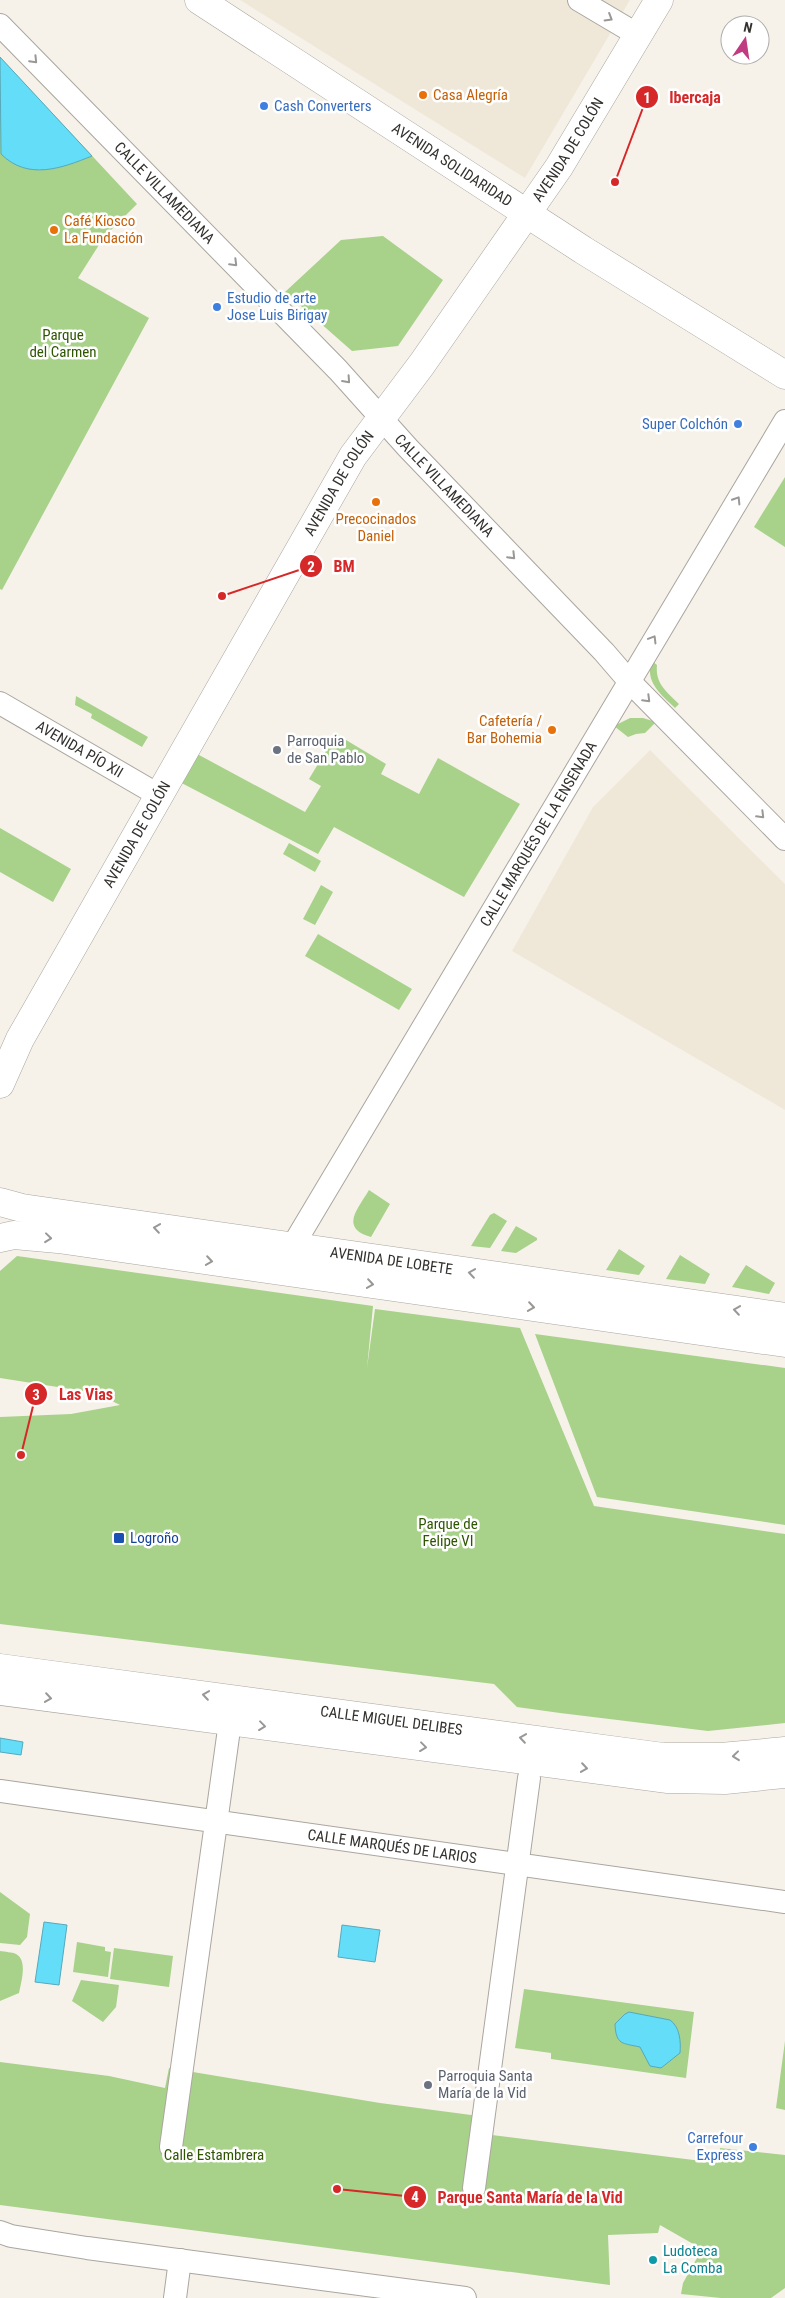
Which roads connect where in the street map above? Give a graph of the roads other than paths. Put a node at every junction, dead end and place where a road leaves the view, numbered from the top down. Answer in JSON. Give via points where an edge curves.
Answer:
{"nodes":[{"id":1,"x":198,"y":0,"type":"edge"},
{"id":2,"x":579,"y":0,"type":"edge"},
{"id":3,"x":659,"y":0,"type":"edge"},
{"id":4,"x":0,"y":25,"type":"edge"},
{"id":5,"x":638,"y":35,"type":"junction"},
{"id":6,"x":528,"y":213,"type":"junction"},
{"id":7,"x":785,"y":375,"type":"edge"},
{"id":8,"x":382,"y":418,"type":"junction"},
{"id":9,"x":785,"y":421,"type":"edge"},
{"id":10,"x":629,"y":681,"type":"junction"},
{"id":11,"x":0,"y":703,"type":"edge"},
{"id":12,"x":160,"y":796,"type":"junction"},
{"id":13,"x":785,"y":839,"type":"edge"},
{"id":14,"x":20,"y":1039,"type":"junction"},
{"id":15,"x":0,"y":1064,"type":"edge"},
{"id":16,"x":0,"y":1084,"type":"edge"},
{"id":17,"x":0,"y":1202,"type":"edge"},
{"id":18,"x":0,"y":1238,"type":"edge"},
{"id":19,"x":292,"y":1247,"type":"junction"},
{"id":20,"x":785,"y":1317,"type":"edge"},
{"id":21,"x":785,"y":1343,"type":"edge"},
{"id":22,"x":0,"y":1668,"type":"edge"},
{"id":23,"x":0,"y":1691,"type":"edge"},
{"id":24,"x":230,"y":1722,"type":"junction"},
{"id":25,"x":785,"y":1751,"type":"edge"},
{"id":26,"x":785,"y":1774,"type":"edge"},
{"id":27,"x":529,"y":1778,"type":"dead end"},
{"id":28,"x":0,"y":1791,"type":"edge"},
{"id":29,"x":217,"y":1822,"type":"junction"},
{"id":30,"x":517,"y":1864,"type":"junction"},
{"id":31,"x":785,"y":1902,"type":"edge"},
{"id":32,"x":171,"y":2148,"type":"dead end"},
{"id":33,"x":474,"y":2188,"type":"dead end"},
{"id":34,"x":0,"y":2232,"type":"edge"},
{"id":35,"x":180,"y":2260,"type":"junction"},
{"id":36,"x":175,"y":2298,"type":"edge"},
{"id":37,"x":465,"y":2298,"type":"edge"}],
"edges":[{"from":1,"to":6,"type":"main road","name":"AVENIDA SOLIDARIDAD"},
{"from":2,"to":5,"type":"street","one_way":true},
{"from":3,"to":5,"type":"main road","name":"AVENIDA DE COLÓN"},
{"from":4,"to":8,"type":"street","name":"CALLE VILLAMEDIANA","one_way":true},
{"from":5,"to":6,"type":"main road","name":"AVENIDA DE COLÓN","via":[[568,154]]},
{"from":6,"to":7,"type":"main road","name":"AVENIDA SOLIDARIDAD"},
{"from":6,"to":8,"type":"main road","name":"AVENIDA DE COLÓN"},
{"from":8,"to":10,"type":"street","name":"CALLE VILLAMEDIANA","one_way":true},
{"from":8,"to":12,"type":"main road","name":"AVENIDA DE COLÓN","via":[[353,456]]},
{"from":10,"to":9,"type":"street","name":"CALLE MARQUÉS DE LA ENSENADA","one_way":true},
{"from":10,"to":13,"type":"street","name":"CALLE VILLAMEDIANA","one_way":true},
{"from":10,"to":19,"type":"street","name":"CALLE MARQUÉS DE LA ENSENADA"},
{"from":11,"to":12,"type":"street","name":"AVENIDA PÍO XII"},
{"from":12,"to":14,"type":"main road","name":"AVENIDA DE COLÓN"},
{"from":14,"to":15,"type":"main road","name":"AVENIDA DE COLÓN"},
{"from":14,"to":16,"type":"main road","name":"AVENIDA DE COLÓN"},
{"from":19,"to":17,"type":"main road","name":"AVENIDA DE LOBETE","one_way":true,"via":[[30,1210]]},
{"from":18,"to":21,"type":"main road","name":"AVENIDA DE LOBETE","one_way":true,"via":[[14,1235],[58,1240]]},
{"from":20,"to":19,"type":"main road","name":"AVENIDA DE LOBETE","one_way":true},
{"from":25,"to":22,"type":"main road","name":"CALLE MIGUEL DELIBES","one_way":true,"via":[[721,1758],[663,1757]]},
{"from":23,"to":24,"type":"main road","name":"CALLE MIGUEL DELIBES","one_way":true},
{"from":24,"to":26,"type":"main road","name":"CALLE MIGUEL DELIBES","one_way":true,"via":[[668,1779],[725,1780]]},
{"from":24,"to":29,"type":"street"},
{"from":27,"to":30,"type":"street"},
{"from":28,"to":29,"type":"street","name":"CALLE MARQUÉS DE LARIOS"},
{"from":29,"to":30,"type":"street","name":"CALLE MARQUÉS DE LARIOS"},
{"from":29,"to":32,"type":"street"},
{"from":30,"to":31,"type":"street","name":"CALLE MARQUÉS DE LARIOS"},
{"from":30,"to":33,"type":"street"},
{"from":34,"to":35,"type":"street","via":[[39,2241]]},
{"from":35,"to":36,"type":"street"},
{"from":35,"to":37,"type":"street"}]}
